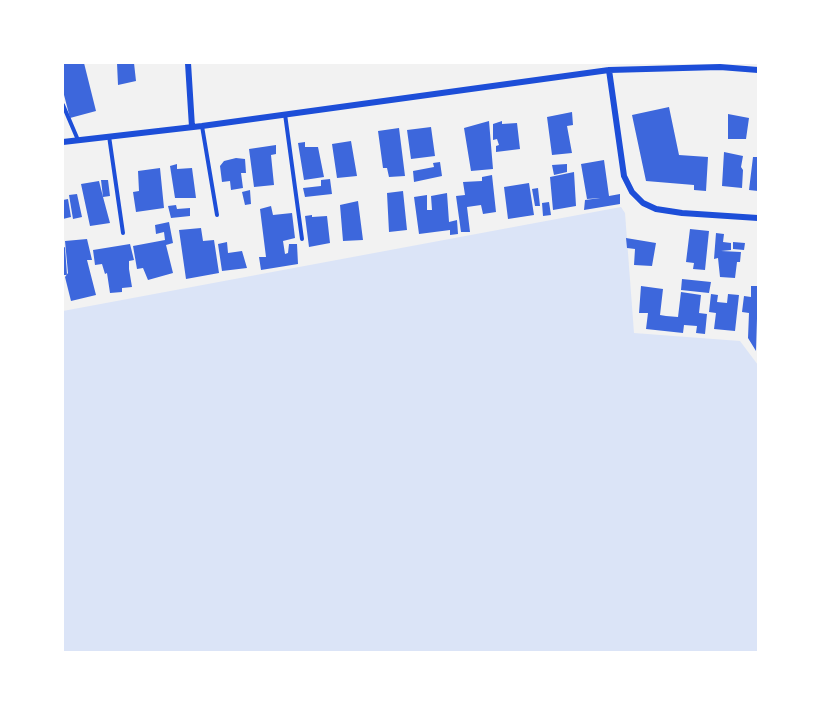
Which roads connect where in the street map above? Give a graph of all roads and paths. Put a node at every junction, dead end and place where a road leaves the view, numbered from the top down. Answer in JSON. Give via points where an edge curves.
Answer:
{"nodes":[{"id":1,"x":188,"y":63,"type":"edge"},
{"id":2,"x":609,"y":70,"type":"junction"},
{"id":3,"x":758,"y":70,"type":"edge"},
{"id":4,"x":63,"y":105,"type":"edge"},
{"id":5,"x":285,"y":114,"type":"junction"},
{"id":6,"x":202,"y":126,"type":"junction"},
{"id":7,"x":192,"y":127,"type":"junction"},
{"id":8,"x":109,"y":136,"type":"junction"},
{"id":9,"x":78,"y":140,"type":"junction"},
{"id":10,"x":63,"y":142,"type":"edge"},
{"id":11,"x":217,"y":215,"type":"dead end"},
{"id":12,"x":758,"y":218,"type":"edge"},
{"id":13,"x":123,"y":233,"type":"dead end"},
{"id":14,"x":302,"y":238,"type":"dead end"}],
"edges":[{"from":1,"to":7,"type":"street"},
{"from":2,"to":3,"type":"street"},
{"from":2,"to":5,"type":"street"},
{"from":2,"to":12,"type":"street","via":[[624,176],[643,203],[682,213]]},
{"from":4,"to":9,"type":"lane"},
{"from":5,"to":6,"type":"street"},
{"from":5,"to":14,"type":"lane"},
{"from":6,"to":7,"type":"street"},
{"from":6,"to":11,"type":"lane"},
{"from":7,"to":8,"type":"street"},
{"from":8,"to":9,"type":"street"},
{"from":8,"to":13,"type":"lane"},
{"from":9,"to":10,"type":"street"}]}
